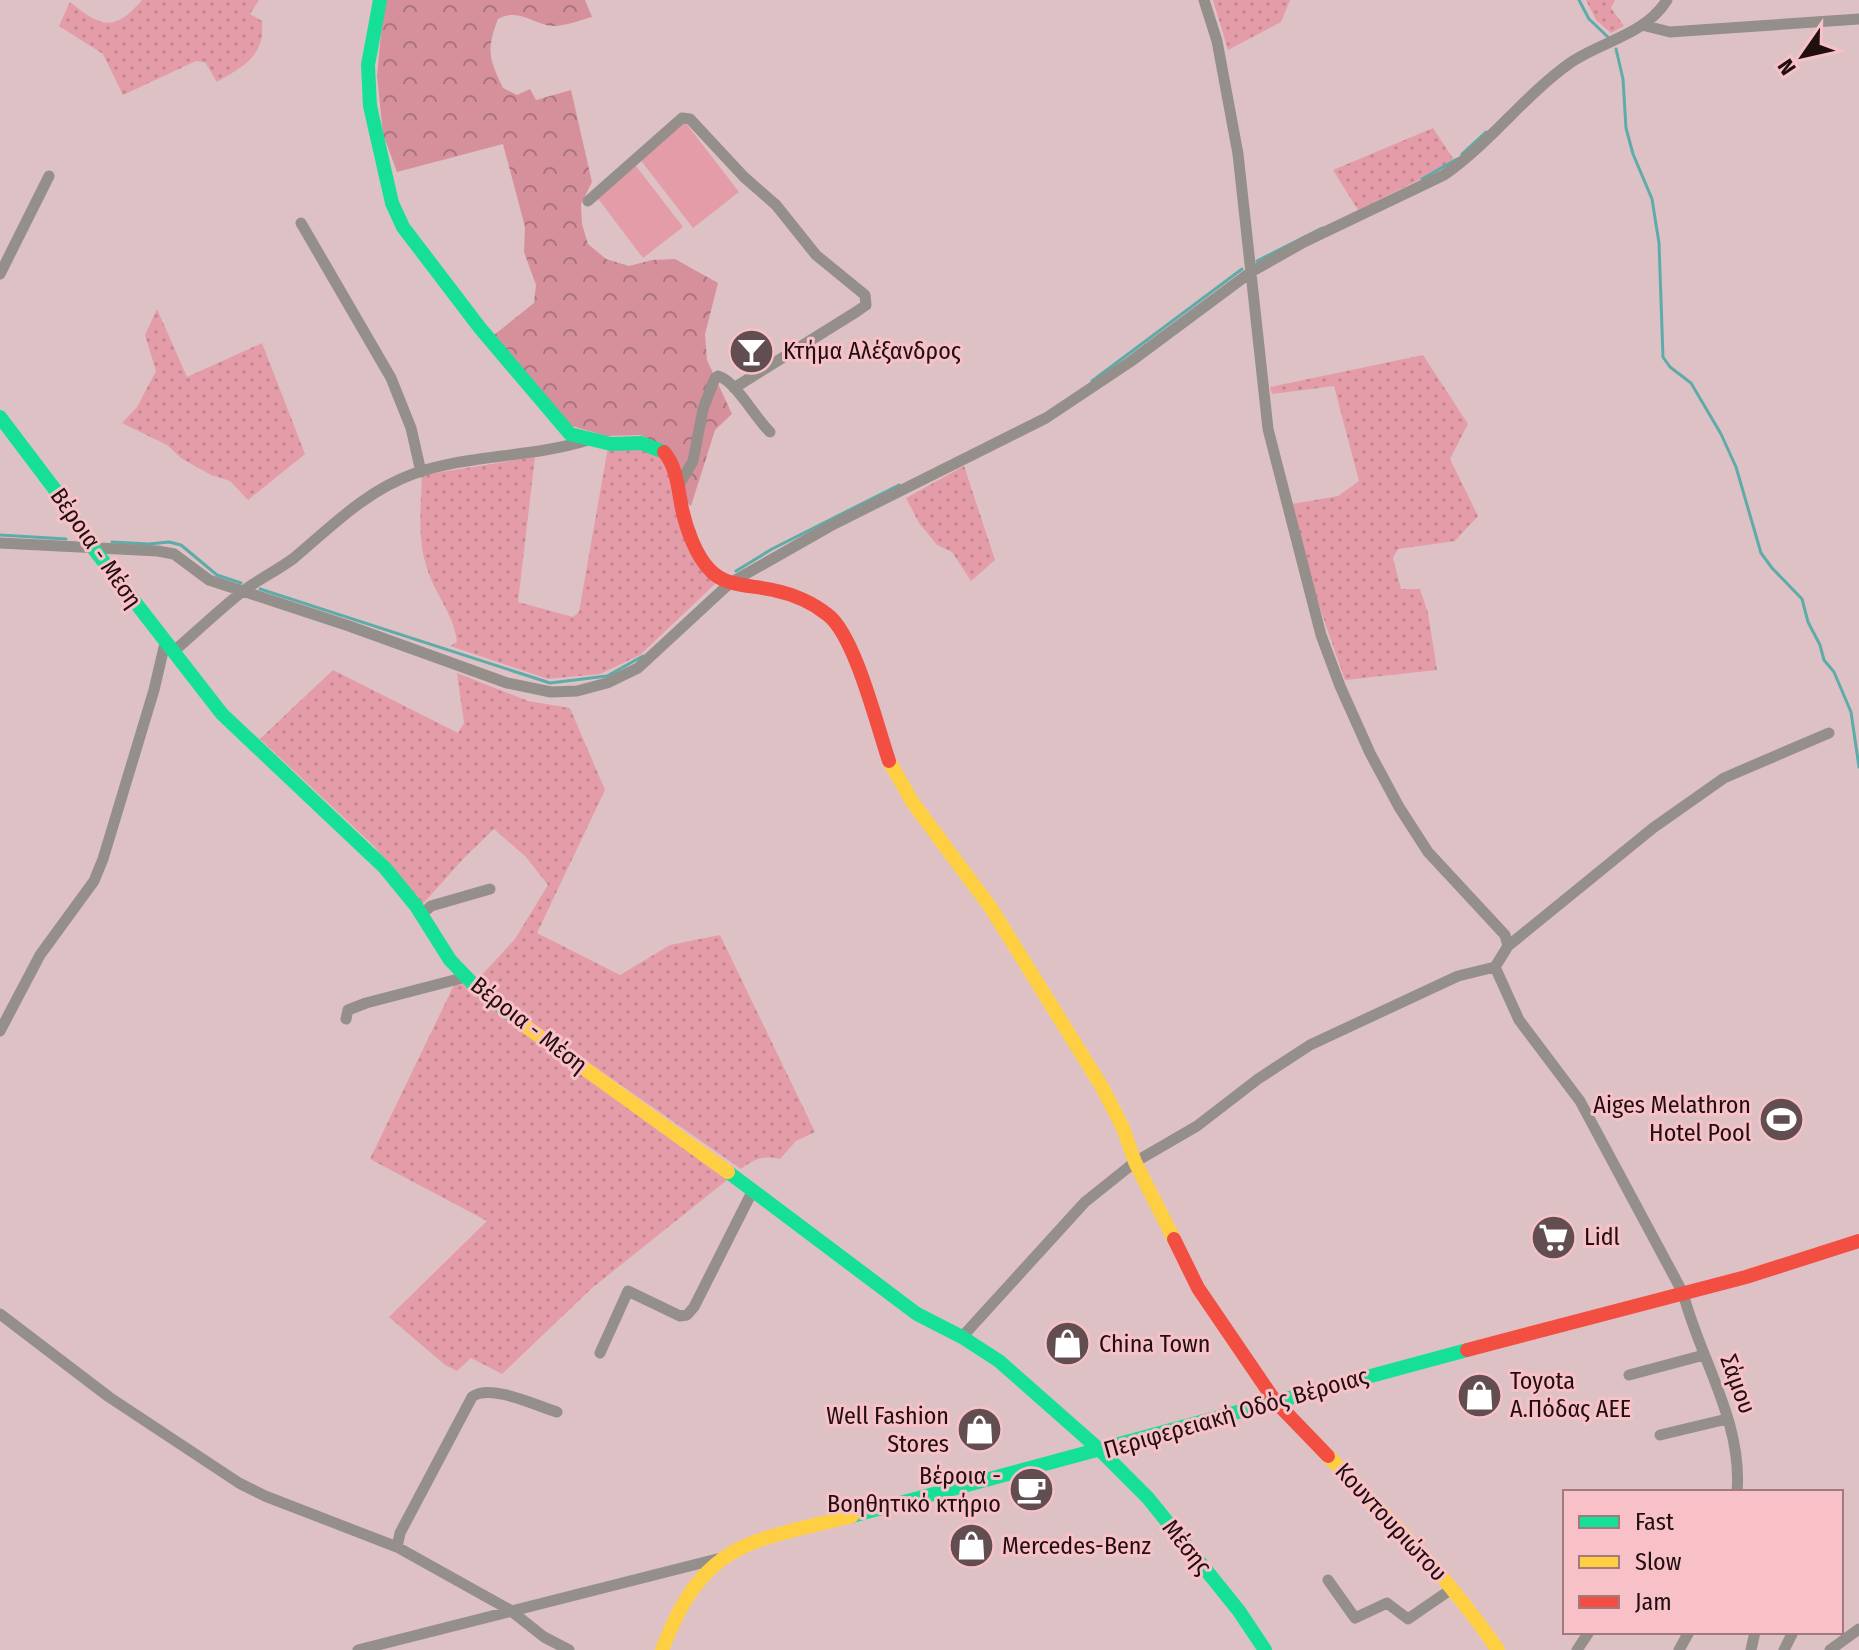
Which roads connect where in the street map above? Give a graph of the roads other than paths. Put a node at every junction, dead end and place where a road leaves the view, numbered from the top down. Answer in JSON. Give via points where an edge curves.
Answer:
{"nodes":[{"id":1,"x":380,"y":0,"type":"edge"},
{"id":2,"x":1204,"y":0,"type":"edge"},
{"id":3,"x":1667,"y":0,"type":"edge"},
{"id":4,"x":1859,"y":19,"type":"edge"},
{"id":5,"x":1642,"y":25,"type":"junction"},
{"id":6,"x":49,"y":176,"type":"dead end"},
{"id":7,"x":588,"y":201,"type":"dead end"},
{"id":8,"x":301,"y":223,"type":"dead end"},
{"id":9,"x":1251,"y":272,"type":"junction"},
{"id":10,"x":0,"y":274,"type":"edge"},
{"id":11,"x":734,"y":388,"type":"junction"},
{"id":12,"x":0,"y":417,"type":"edge"},
{"id":13,"x":770,"y":432,"type":"dead end"},
{"id":14,"x":588,"y":440,"type":"junction"},
{"id":15,"x":421,"y":472,"type":"junction"},
{"id":16,"x":679,"y":485,"type":"junction"},
{"id":17,"x":0,"y":543,"type":"edge"},
{"id":18,"x":93,"y":548,"type":"junction"},
{"id":19,"x":730,"y":583,"type":"junction"},
{"id":20,"x":243,"y":591,"type":"junction"},
{"id":21,"x":169,"y":647,"type":"junction"},
{"id":22,"x":1829,"y":733,"type":"dead end"},
{"id":23,"x":490,"y":889,"type":"dead end"},
{"id":24,"x":421,"y":915,"type":"junction"},
{"id":25,"x":1508,"y":946,"type":"junction"},
{"id":26,"x":1495,"y":967,"type":"junction"},
{"id":27,"x":466,"y":977,"type":"junction"},
{"id":28,"x":346,"y":1019,"type":"dead end"},
{"id":29,"x":0,"y":1031,"type":"edge"},
{"id":30,"x":1135,"y":1162,"type":"junction"},
{"id":31,"x":752,"y":1192,"type":"junction"},
{"id":32,"x":1859,"y":1241,"type":"edge"},
{"id":33,"x":1683,"y":1293,"type":"junction"},
{"id":34,"x":0,"y":1314,"type":"edge"},
{"id":35,"x":962,"y":1337,"type":"junction"},
{"id":36,"x":600,"y":1353,"type":"dead end"},
{"id":37,"x":1704,"y":1355,"type":"junction"},
{"id":38,"x":1629,"y":1375,"type":"dead end"},
{"id":39,"x":1275,"y":1401,"type":"junction"},
{"id":40,"x":557,"y":1412,"type":"dead end"},
{"id":41,"x":1727,"y":1419,"type":"junction"},
{"id":42,"x":1660,"y":1435,"type":"dead end"},
{"id":43,"x":1101,"y":1451,"type":"junction"},
{"id":44,"x":1737,"y":1490,"type":"edge"},
{"id":45,"x":397,"y":1547,"type":"junction"},
{"id":46,"x":721,"y":1558,"type":"junction"},
{"id":47,"x":1328,"y":1580,"type":"dead end"},
{"id":48,"x":1453,"y":1588,"type":"junction"},
{"id":49,"x":510,"y":1610,"type":"junction"},
{"id":50,"x":1859,"y":1629,"type":"edge"},
{"id":51,"x":358,"y":1650,"type":"edge"},
{"id":52,"x":569,"y":1650,"type":"edge"},
{"id":53,"x":662,"y":1650,"type":"edge"},
{"id":54,"x":1265,"y":1650,"type":"edge"},
{"id":55,"x":1498,"y":1650,"type":"edge"},
{"id":56,"x":1830,"y":1650,"type":"edge"}],
"edges":[{"from":1,"to":14,"type":"street","via":[[368,65],[370,106],[392,203],[403,227],[570,434]]},
{"from":2,"to":9,"type":"street","via":[[1238,154]]},
{"from":3,"to":5,"type":"street"},
{"from":4,"to":5,"type":"street","via":[[1670,32]]},
{"from":5,"to":9,"type":"street","via":[[1566,66],[1444,175]]},
{"from":6,"to":10,"type":"street"},
{"from":7,"to":11,"type":"street","via":[[682,118],[690,119],[776,205],[816,255],[865,295],[866,305]]},
{"from":8,"to":15,"type":"street","via":[[391,378]]},
{"from":9,"to":19,"type":"street","via":[[1046,418],[834,524]]},
{"from":9,"to":25,"type":"street","via":[[1268,429],[1334,672],[1399,807],[1428,852],[1505,935]]},
{"from":11,"to":13,"type":"street"},
{"from":11,"to":16,"type":"street","via":[[721,376],[715,378],[693,461]]},
{"from":12,"to":18,"type":"street","name":"Βέροια - Μέση"},
{"from":14,"to":15,"type":"street"},
{"from":14,"to":16,"type":"street","via":[[641,443],[662,450],[672,461]]},
{"from":15,"to":20,"type":"street","via":[[360,501],[291,560]]},
{"from":16,"to":19,"type":"street","via":[[683,514],[698,551],[710,571]]},
{"from":17,"to":18,"type":"street"},
{"from":18,"to":20,"type":"street","via":[[174,554],[209,580]]},
{"from":18,"to":21,"type":"street","name":"Βέροια - Μέση"},
{"from":19,"to":20,"type":"street","via":[[638,668],[607,683],[551,692],[507,683]]},
{"from":19,"to":30,"type":"street","name":"Κουντουριώτου","via":[[800,598],[830,616],[843,634],[896,775],[1010,938],[1114,1107]]},
{"from":20,"to":21,"type":"street"},
{"from":21,"to":24,"type":"street","name":"Βέροια - Μέση","via":[[222,714],[385,868]]},
{"from":21,"to":29,"type":"street","via":[[94,881],[40,955]]},
{"from":22,"to":25,"type":"street","via":[[1709,787]]},
{"from":23,"to":24,"type":"street","via":[[431,906]]},
{"from":24,"to":27,"type":"street","name":"Βέροια - Μέση"},
{"from":25,"to":26,"type":"street"},
{"from":26,"to":30,"type":"street","via":[[1458,976],[1310,1045],[1197,1126]]},
{"from":26,"to":33,"type":"street","name":"Σάμου","via":[[1519,1020],[1580,1101]]},
{"from":27,"to":28,"type":"street","via":[[366,1003],[348,1010]]},
{"from":27,"to":31,"type":"street","name":"Βέροια - Μέση"},
{"from":30,"to":35,"type":"street","via":[[1085,1202]]},
{"from":30,"to":39,"type":"street","name":"Κουντουριώτου","via":[[1198,1288]]},
{"from":31,"to":35,"type":"street","name":"Βέροια - Μέση","via":[[917,1314]]},
{"from":31,"to":36,"type":"street","via":[[687,1315],[628,1291]]},
{"from":32,"to":33,"type":"street","name":"Περιφερειακή Οδός Βέροιας"},
{"from":33,"to":37,"type":"street","name":"Σάμου"},
{"from":33,"to":39,"type":"street","name":"Περιφερειακή Οδός Βέροιας"},
{"from":34,"to":45,"type":"street","via":[[109,1397],[239,1483]]},
{"from":35,"to":43,"type":"street","name":"Βέροια - Μέση","via":[[999,1361]]},
{"from":37,"to":38,"type":"street"},
{"from":37,"to":41,"type":"street","name":"Σάμου"},
{"from":39,"to":43,"type":"street","name":"Περιφερειακή Οδός Βέροιας"},
{"from":39,"to":48,"type":"street","name":"Κουντουριώτου"},
{"from":40,"to":45,"type":"street","via":[[488,1392],[472,1397]]},
{"from":41,"to":42,"type":"street"},
{"from":41,"to":44,"type":"street","name":"Σάμου","via":[[1736,1444]]},
{"from":43,"to":46,"type":"street","name":"Περιφερειακή Οδός Βέροιας","via":[[786,1532]]},
{"from":43,"to":54,"type":"street","name":"Μέσης","via":[[1148,1498]]},
{"from":45,"to":49,"type":"street"},
{"from":46,"to":49,"type":"street"},
{"from":46,"to":53,"type":"street","name":"Περιφερειακή Οδός Βέροιας","via":[[697,1585]]},
{"from":47,"to":48,"type":"street","via":[[1355,1618],[1387,1603],[1408,1619]]},
{"from":48,"to":55,"type":"street","name":"Κουντουριώτου"},
{"from":49,"to":51,"type":"street"},
{"from":49,"to":52,"type":"street"},
{"from":50,"to":56,"type":"street"}]}
